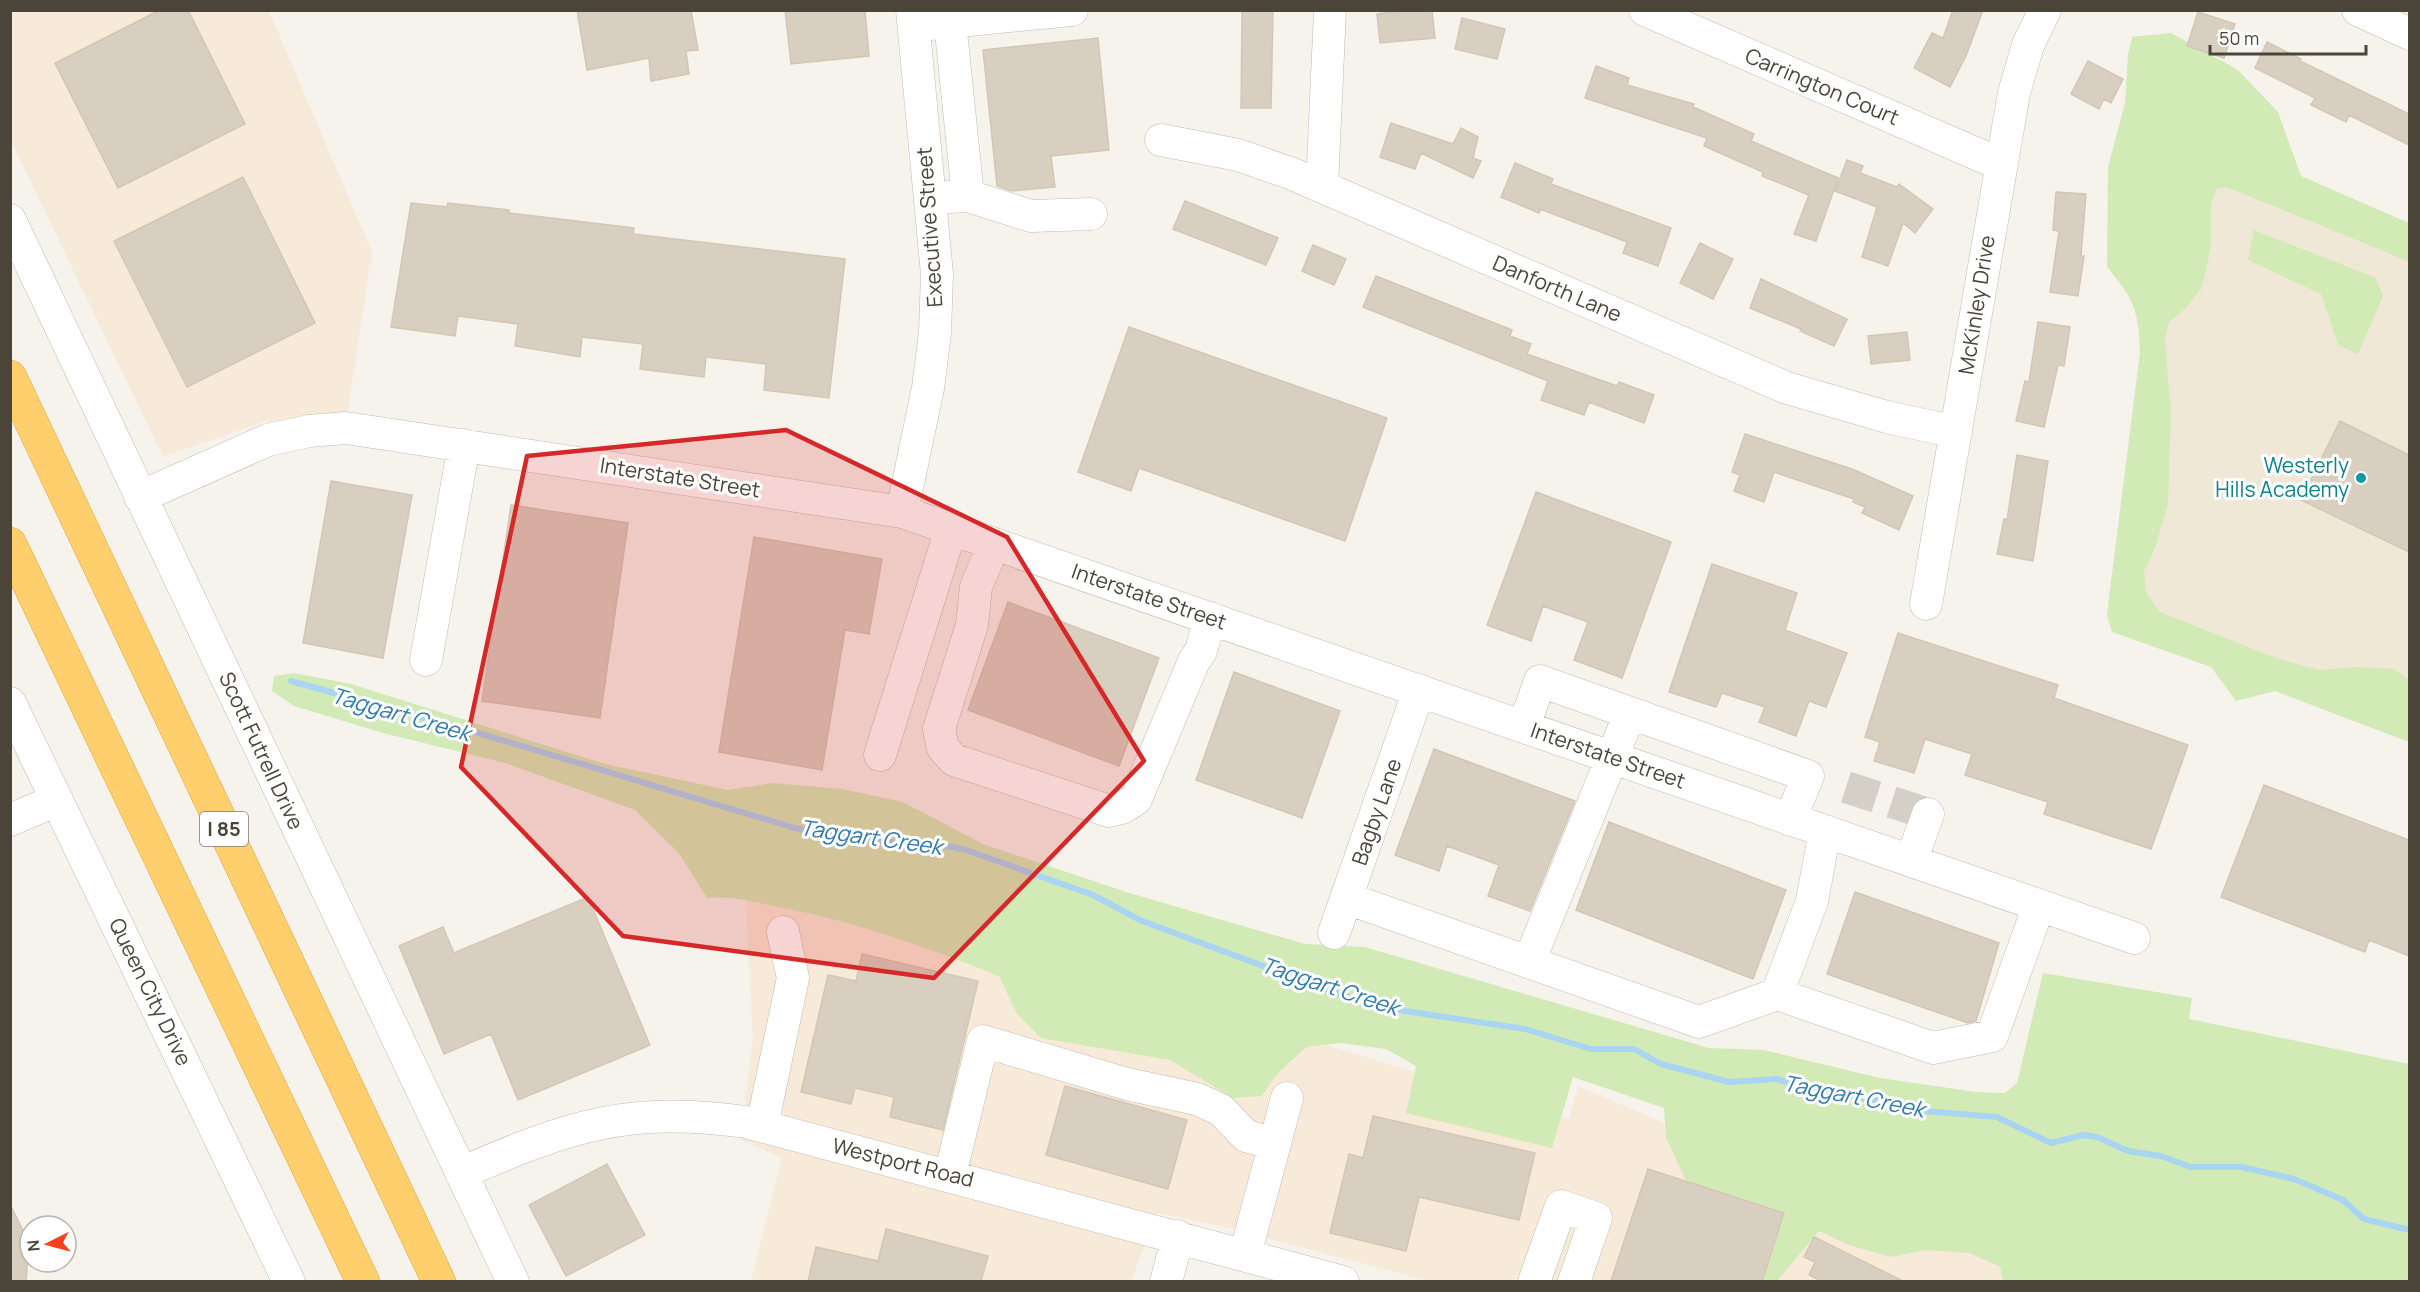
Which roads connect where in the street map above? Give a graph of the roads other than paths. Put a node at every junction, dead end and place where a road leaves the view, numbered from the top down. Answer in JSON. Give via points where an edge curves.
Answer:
{"nodes":[{"id":1,"x":1072,"y":10,"type":"edge"},
{"id":2,"x":1330,"y":10,"type":"edge"},
{"id":3,"x":1645,"y":10,"type":"edge"},
{"id":4,"x":2045,"y":10,"type":"edge"},
{"id":5,"x":2358,"y":10,"type":"edge"},
{"id":6,"x":913,"y":18,"type":"edge"},
{"id":7,"x":950,"y":22,"type":"junction"},
{"id":8,"x":2409,"y":34,"type":"edge"},
{"id":9,"x":1161,"y":140,"type":"dead end"},
{"id":10,"x":2000,"y":164,"type":"junction"},
{"id":11,"x":1322,"y":188,"type":"junction"},
{"id":12,"x":968,"y":196,"type":"junction"},
{"id":13,"x":931,"y":198,"type":"junction"},
{"id":14,"x":1091,"y":214,"type":"dead end"},
{"id":15,"x":10,"y":220,"type":"edge"},
{"id":16,"x":10,"y":377,"type":"edge"},
{"id":17,"x":1956,"y":432,"type":"junction"},
{"id":18,"x":464,"y":444,"type":"junction"},
{"id":19,"x":140,"y":496,"type":"junction"},
{"id":20,"x":902,"y":512,"type":"junction"},
{"id":21,"x":951,"y":530,"type":"junction"},
{"id":22,"x":10,"y":544,"type":"edge"},
{"id":23,"x":994,"y":544,"type":"junction"},
{"id":24,"x":1926,"y":604,"type":"dead end"},
{"id":25,"x":1210,"y":618,"type":"junction"},
{"id":26,"x":426,"y":660,"type":"dead end"},
{"id":27,"x":1419,"y":690,"type":"junction"},
{"id":28,"x":10,"y":704,"type":"edge"},
{"id":29,"x":1630,"y":713,"type":"junction"},
{"id":30,"x":1524,"y":726,"type":"junction"},
{"id":31,"x":1720,"y":745,"type":"junction"},
{"id":32,"x":880,"y":755,"type":"dead end"},
{"id":33,"x":1614,"y":758,"type":"junction"},
{"id":34,"x":1705,"y":789,"type":"junction"},
{"id":35,"x":57,"y":800,"type":"junction"},
{"id":36,"x":1928,"y":814,"type":"dead end"},
{"id":37,"x":10,"y":820,"type":"edge"},
{"id":38,"x":1790,"y":820,"type":"junction"},
{"id":39,"x":1825,"y":831,"type":"junction"},
{"id":40,"x":1911,"y":861,"type":"junction"},
{"id":41,"x":1346,"y":898,"type":"junction"},
{"id":42,"x":2039,"y":905,"type":"junction"},
{"id":43,"x":783,"y":932,"type":"dead end"},
{"id":44,"x":1334,"y":933,"type":"dead end"},
{"id":45,"x":2134,"y":938,"type":"dead end"},
{"id":46,"x":1529,"y":962,"type":"junction"},
{"id":47,"x":1777,"y":994,"type":"junction"},
{"id":48,"x":1287,"y":1098,"type":"dead end"},
{"id":49,"x":762,"y":1126,"type":"junction"},
{"id":50,"x":1275,"y":1144,"type":"junction"},
{"id":51,"x":461,"y":1173,"type":"junction"},
{"id":52,"x":950,"y":1175,"type":"junction"},
{"id":53,"x":1178,"y":1236,"type":"junction"},
{"id":54,"x":1245,"y":1255,"type":"junction"},
{"id":55,"x":289,"y":1281,"type":"edge"},
{"id":56,"x":363,"y":1281,"type":"edge"},
{"id":57,"x":439,"y":1281,"type":"edge"},
{"id":58,"x":513,"y":1281,"type":"edge"},
{"id":59,"x":1166,"y":1281,"type":"edge"},
{"id":60,"x":1343,"y":1281,"type":"edge"},
{"id":61,"x":1534,"y":1281,"type":"edge"},
{"id":62,"x":1574,"y":1281,"type":"edge"}],
"edges":[{"from":1,"to":7,"type":"street"},
{"from":2,"to":11,"type":"street"},
{"from":3,"to":10,"type":"street","name":"Carrington Court"},
{"from":4,"to":10,"type":"street","name":"McKinley Drive","via":[[2028,45]]},
{"from":5,"to":8,"type":"street"},
{"from":6,"to":7,"type":"street"},
{"from":6,"to":13,"type":"street","name":"Executive Street"},
{"from":7,"to":12,"type":"street"},
{"from":9,"to":11,"type":"street","name":"Danforth Lane","via":[[1238,155]]},
{"from":10,"to":17,"type":"street","name":"McKinley Drive"},
{"from":11,"to":17,"type":"street","name":"Danforth Lane","via":[[1787,388]]},
{"from":12,"to":13,"type":"street"},
{"from":12,"to":14,"type":"street","via":[[1031,216]]},
{"from":13,"to":20,"type":"street","name":"Executive Street","via":[[937,273],[935,333],[921,428]]},
{"from":15,"to":19,"type":"street","name":"Scott Futrell Drive"},
{"from":16,"to":57,"type":"highway","number":"I 85"},
{"from":17,"to":24,"type":"street","name":"McKinley Drive"},
{"from":18,"to":19,"type":"street","name":"Interstate Street","via":[[365,429],[309,431],[268,440]]},
{"from":18,"to":20,"type":"street","name":"Interstate Street"},
{"from":18,"to":26,"type":"street"},
{"from":19,"to":51,"type":"street","name":"Scott Futrell Drive"},
{"from":20,"to":21,"type":"street","name":"Interstate Street"},
{"from":21,"to":23,"type":"street","name":"Interstate Street"},
{"from":21,"to":32,"type":"street"},
{"from":22,"to":56,"type":"highway"},
{"from":23,"to":25,"type":"street","name":"Interstate Street"},
{"from":23,"to":25,"type":"street","via":[[976,587],[972,625],[939,729],[943,748],[954,760],[1109,811],[1122,808],[1136,799],[1201,651]]},
{"from":25,"to":27,"type":"street","name":"Interstate Street"},
{"from":27,"to":30,"type":"street","name":"Interstate Street"},
{"from":27,"to":41,"type":"street","name":"Bagby Lane"},
{"from":28,"to":35,"type":"street","name":"Queen City Drive"},
{"from":29,"to":30,"type":"street","via":[[1540,681]]},
{"from":29,"to":31,"type":"street"},
{"from":29,"to":33,"type":"street"},
{"from":30,"to":33,"type":"street","name":"Interstate Street"},
{"from":31,"to":34,"type":"street"},
{"from":31,"to":38,"type":"street","via":[[1808,776]]},
{"from":33,"to":34,"type":"street","name":"Interstate Street"},
{"from":33,"to":46,"type":"street"},
{"from":34,"to":38,"type":"street","name":"Interstate Street"},
{"from":35,"to":37,"type":"street"},
{"from":35,"to":55,"type":"street","name":"Queen City Drive"},
{"from":36,"to":40,"type":"street"},
{"from":38,"to":39,"type":"street","name":"Interstate Street"},
{"from":39,"to":40,"type":"street","name":"Interstate Street"},
{"from":39,"to":47,"type":"street","via":[[1812,901]]},
{"from":40,"to":42,"type":"street","name":"Interstate Street"},
{"from":41,"to":44,"type":"street","name":"Bagby Lane"},
{"from":41,"to":46,"type":"street"},
{"from":42,"to":45,"type":"street","name":"Interstate Street"},
{"from":42,"to":47,"type":"street","via":[[1992,1036],[1933,1048]]},
{"from":43,"to":49,"type":"street","via":[[794,978]]},
{"from":46,"to":47,"type":"street","via":[[1699,1022]]},
{"from":48,"to":50,"type":"street"},
{"from":49,"to":51,"type":"street","name":"Westport Road","via":[[699,1116],[613,1119],[537,1140]]},
{"from":49,"to":52,"type":"street","name":"Westport Road"},
{"from":50,"to":52,"type":"street","via":[[1246,1136],[1221,1110],[1197,1099],[1127,1084],[983,1041]]},
{"from":50,"to":54,"type":"street"},
{"from":51,"to":58,"type":"street","name":"Scott Futrell Drive"},
{"from":52,"to":53,"type":"street","name":"Westport Road"},
{"from":53,"to":54,"type":"street","name":"Westport Road"},
{"from":53,"to":59,"type":"street"},
{"from":54,"to":60,"type":"street","name":"Westport Road"},
{"from":61,"to":62,"type":"street","via":[[1561,1206],[1596,1218]]}]}
